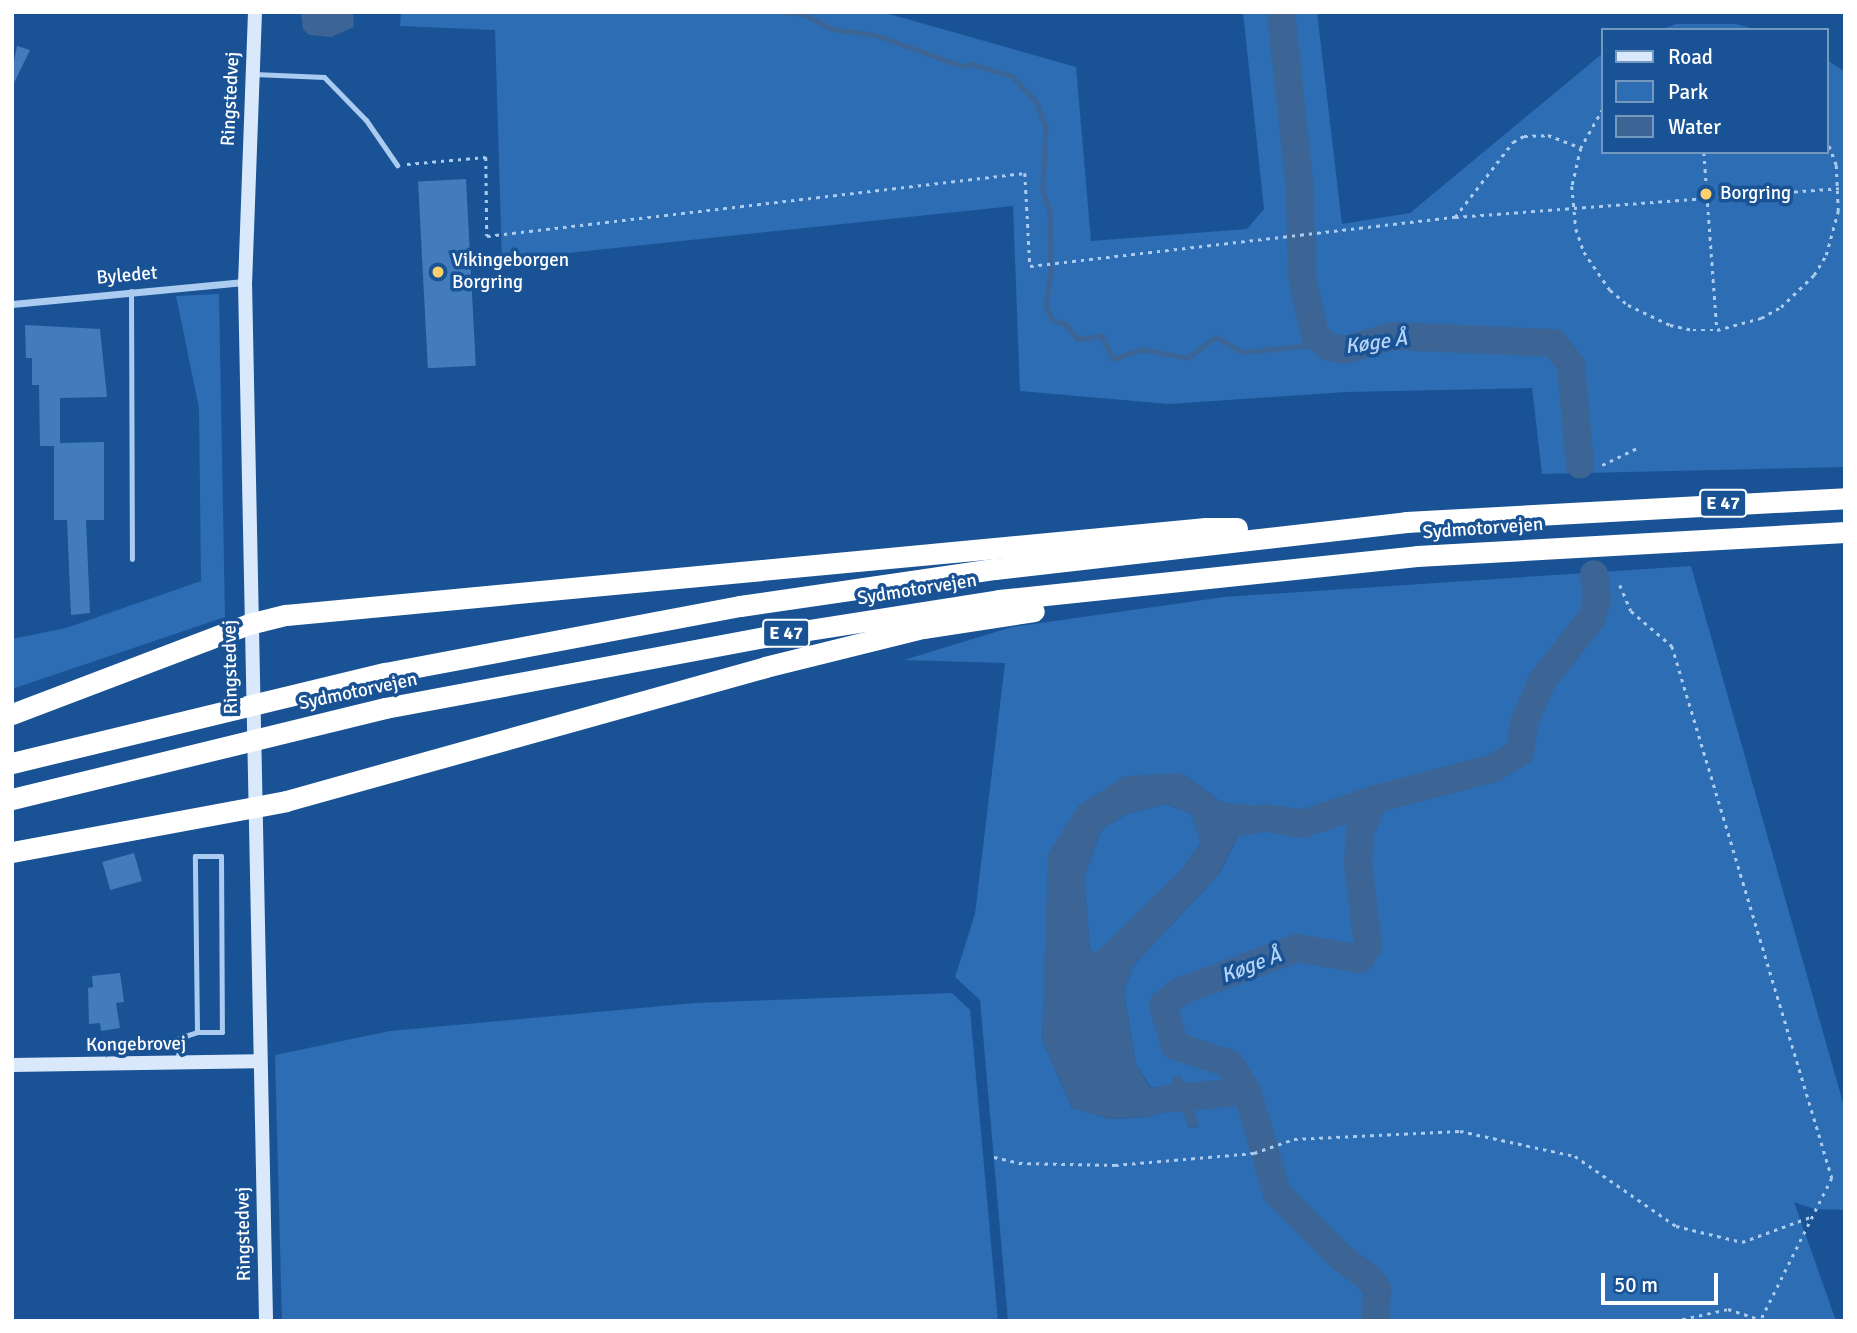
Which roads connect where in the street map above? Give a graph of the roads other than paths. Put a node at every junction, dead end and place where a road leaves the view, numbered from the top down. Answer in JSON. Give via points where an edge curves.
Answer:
{"nodes":[{"id":1,"x":255,"y":12,"type":"edge"},
{"id":2,"x":251,"y":74,"type":"junction"},
{"id":3,"x":397,"y":165,"type":"road end"},
{"id":4,"x":245,"y":282,"type":"junction"},
{"id":5,"x":131,"y":291,"type":"junction"},
{"id":6,"x":12,"y":304,"type":"edge"},
{"id":7,"x":1845,"y":498,"type":"edge"},
{"id":8,"x":1313,"y":530,"type":"junction"},
{"id":9,"x":1845,"y":532,"type":"edge"},
{"id":10,"x":132,"y":559,"type":"dead end"},
{"id":11,"x":1294,"y":567,"type":"junction"},
{"id":12,"x":249,"y":624,"type":"junction"},
{"id":13,"x":12,"y":714,"type":"edge"},
{"id":14,"x":12,"y":763,"type":"edge"},
{"id":15,"x":254,"y":798,"type":"junction"},
{"id":16,"x":12,"y":799,"type":"edge"},
{"id":17,"x":12,"y":852,"type":"edge"},
{"id":18,"x":197,"y":1032,"type":"junction"},
{"id":19,"x":259,"y":1061,"type":"junction"},
{"id":20,"x":177,"y":1064,"type":"junction"},
{"id":21,"x":12,"y":1065,"type":"edge"},
{"id":22,"x":266,"y":1321,"type":"edge"}],
"edges":[{"from":1,"to":2,"type":"main road","name":"Ringstedvej"},
{"from":2,"to":3,"type":"lane","via":[[324,77],[366,120]]},
{"from":2,"to":4,"type":"main road","name":"Ringstedvej"},
{"from":4,"to":5,"type":"street","name":"Byledet"},
{"from":4,"to":12,"type":"main road","name":"Ringstedvej"},
{"from":5,"to":6,"type":"street","name":"Byledet"},
{"from":5,"to":10,"type":"lane"},
{"from":7,"to":8,"type":"highway","name":"Sydmotorvejen","number":"E 47","via":[[1567,511]]},
{"from":8,"to":12,"type":"highway","via":[[1206,528],[286,615]]},
{"from":8,"to":14,"type":"highway","name":"Sydmotorvejen","number":"E 47","via":[[740,606],[385,673]]},
{"from":9,"to":11,"type":"highway","name":"Sydmotorvejen","number":"E 47","via":[[1607,543]]},
{"from":11,"to":15,"type":"highway","via":[[1245,586],[923,628]]},
{"from":11,"to":16,"type":"highway","name":"Sydmotorvejen","number":"E 47","via":[[999,600],[553,675],[385,708]]},
{"from":12,"to":13,"type":"highway"},
{"from":12,"to":15,"type":"main road","name":"Ringstedvej"},
{"from":15,"to":17,"type":"highway"},
{"from":15,"to":19,"type":"main road","name":"Ringstedvej"},
{"from":18,"to":18,"type":"lane","via":[[222,1032],[221,856],[195,856]]},
{"from":18,"to":20,"type":"lane","via":[[179,1038]]},
{"from":19,"to":20,"type":"main road","name":"Kongebrovej"},
{"from":19,"to":22,"type":"main road","name":"Ringstedvej"},
{"from":20,"to":21,"type":"main road","name":"Kongebrovej"}]}
